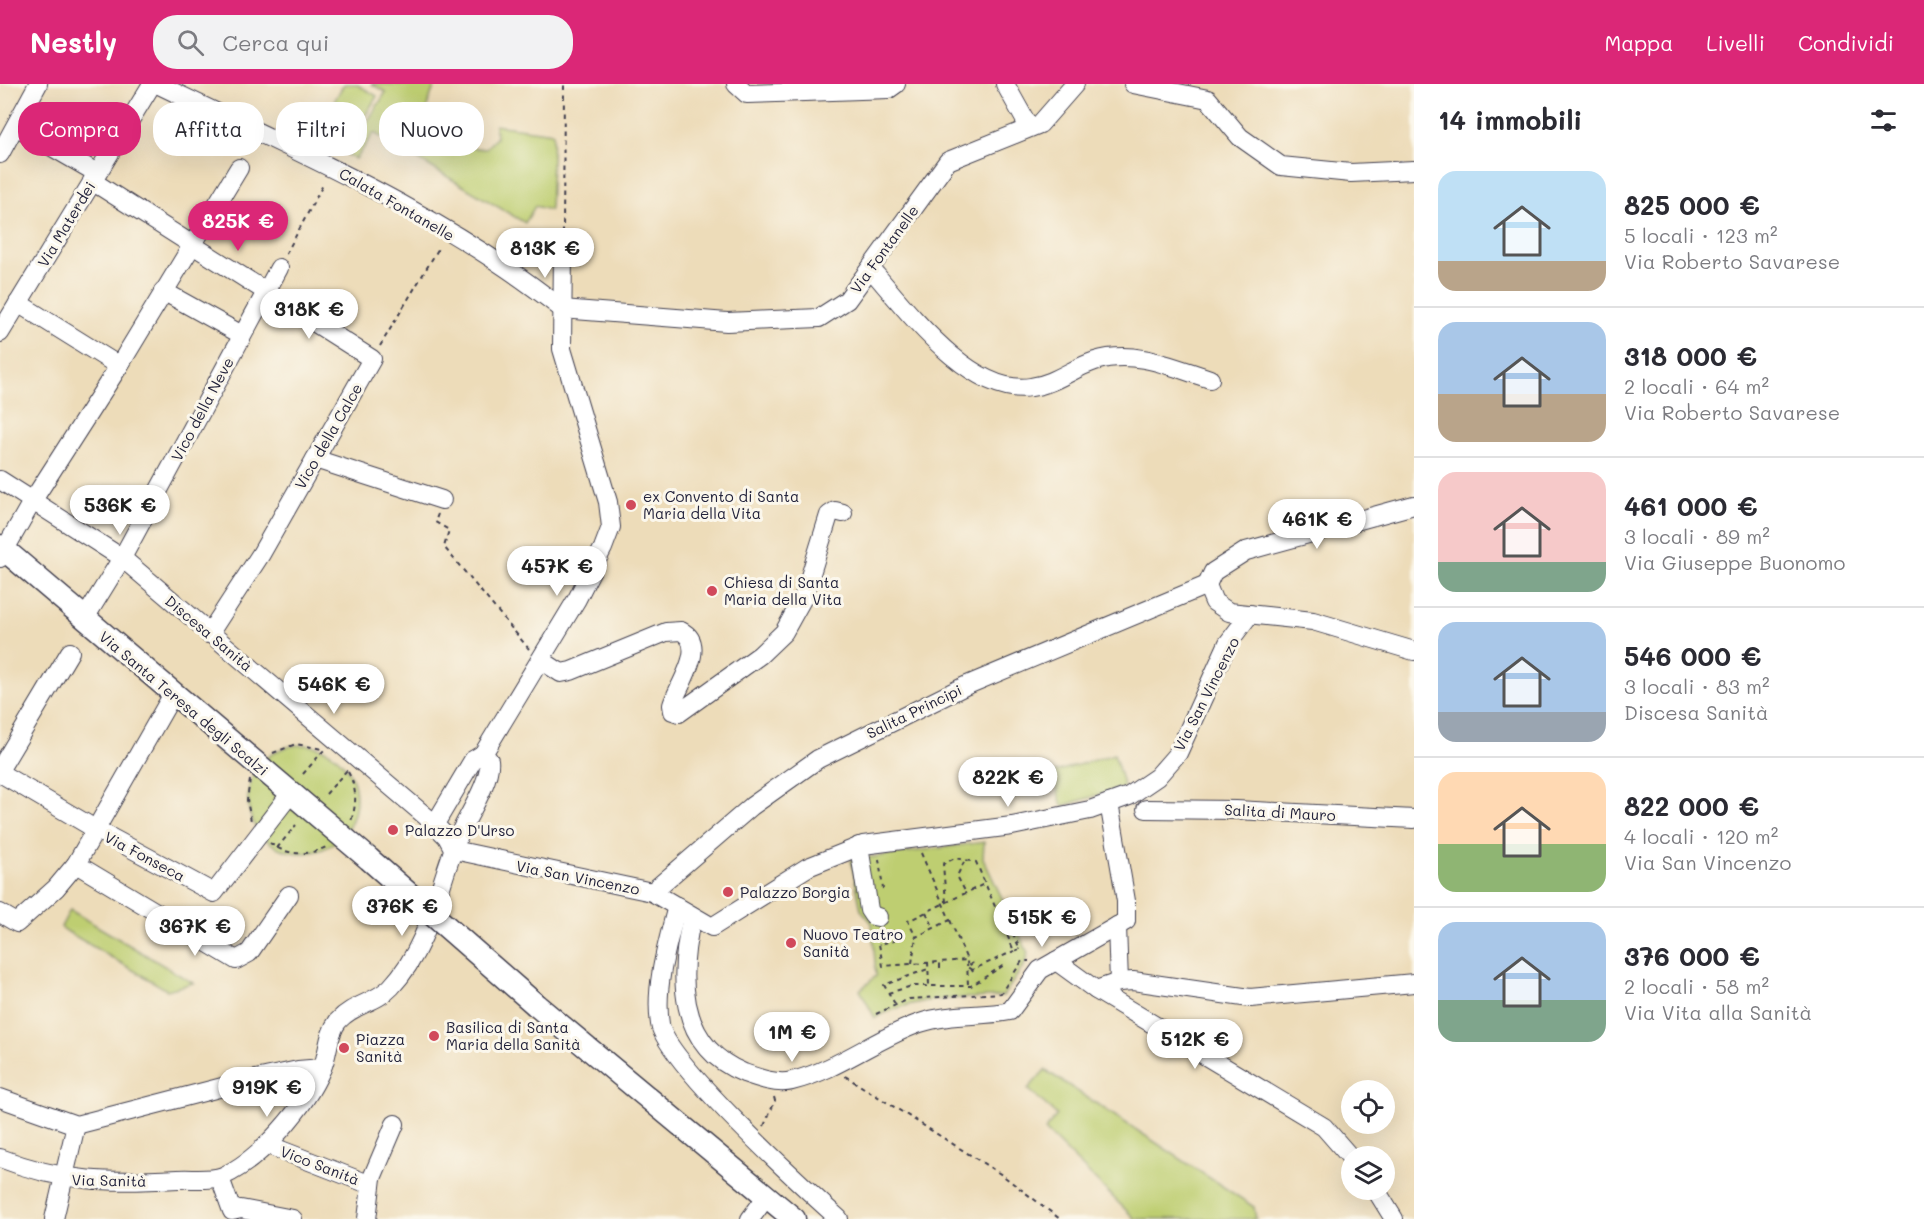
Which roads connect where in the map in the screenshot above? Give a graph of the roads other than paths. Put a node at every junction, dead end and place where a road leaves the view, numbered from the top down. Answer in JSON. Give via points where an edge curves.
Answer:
{"nodes":[{"id":1,"x":38,"y":84,"type":"edge"},
{"id":2,"x":152,"y":84,"type":"edge"},
{"id":3,"x":157,"y":84,"type":"edge"},
{"id":4,"x":736,"y":84,"type":"edge"},
{"id":5,"x":1005,"y":84,"type":"edge"},
{"id":6,"x":1060,"y":84,"type":"edge"},
{"id":7,"x":1075,"y":84,"type":"edge"},
{"id":8,"x":1133,"y":84,"type":"edge"},
{"id":9,"x":892,"y":87,"type":"edge"},
{"id":10,"x":824,"y":88,"type":"edge"},
{"id":11,"x":1059,"y":104,"type":"junction"},
{"id":12,"x":16,"y":126,"type":"junction"},
{"id":13,"x":1029,"y":127,"type":"junction"},
{"id":14,"x":0,"y":154,"type":"edge"},
{"id":15,"x":239,"y":168,"type":"dead end"},
{"id":16,"x":1414,"y":170,"type":"edge"},
{"id":17,"x":94,"y":177,"type":"junction"},
{"id":18,"x":191,"y":244,"type":"junction"},
{"id":19,"x":563,"y":249,"type":"road end"},
{"id":20,"x":279,"y":268,"type":"road end"},
{"id":21,"x":871,"y":269,"type":"junction"},
{"id":22,"x":163,"y":291,"type":"junction"},
{"id":23,"x":266,"y":291,"type":"junction"},
{"id":24,"x":18,"y":303,"type":"junction"},
{"id":25,"x":562,"y":309,"type":"junction"},
{"id":26,"x":587,"y":312,"type":"junction"},
{"id":27,"x":0,"y":333,"type":"edge"},
{"id":28,"x":242,"y":334,"type":"junction"},
{"id":29,"x":562,"y":338,"type":"junction"},
{"id":30,"x":119,"y":366,"type":"junction"},
{"id":31,"x":1210,"y":380,"type":"dead end"},
{"id":32,"x":315,"y":459,"type":"junction"},
{"id":33,"x":0,"y":480,"type":"edge"},
{"id":34,"x":33,"y":500,"type":"junction"},
{"id":35,"x":442,"y":500,"type":"road end"},
{"id":36,"x":1414,"y":506,"type":"edge"},
{"id":37,"x":843,"y":513,"type":"dead end"},
{"id":38,"x":2,"y":552,"type":"edge"},
{"id":39,"x":122,"y":558,"type":"junction"},
{"id":40,"x":1208,"y":585,"type":"junction"},
{"id":41,"x":1250,"y":614,"type":"junction"},
{"id":42,"x":85,"y":618,"type":"junction"},
{"id":43,"x":209,"y":634,"type":"junction"},
{"id":44,"x":1414,"y":651,"type":"edge"},
{"id":45,"x":70,"y":652,"type":"dead end"},
{"id":46,"x":541,"y":660,"type":"junction"},
{"id":47,"x":173,"y":694,"type":"junction"},
{"id":48,"x":483,"y":754,"type":"junction"},
{"id":49,"x":0,"y":771,"type":"edge"},
{"id":50,"x":297,"y":784,"type":"junction"},
{"id":51,"x":1109,"y":803,"type":"junction"},
{"id":52,"x":1146,"y":809,"type":"dead end"},
{"id":53,"x":1414,"y":819,"type":"edge"},
{"id":54,"x":97,"y":830,"type":"junction"},
{"id":55,"x":449,"y":836,"type":"junction"},
{"id":56,"x":859,"y":846,"type":"junction"},
{"id":57,"x":76,"y":864,"type":"junction"},
{"id":58,"x":652,"y":892,"type":"junction"},
{"id":59,"x":289,"y":895,"type":"dead end"},
{"id":60,"x":676,"y":906,"type":"junction"},
{"id":61,"x":0,"y":913,"type":"edge"},
{"id":62,"x":692,"y":917,"type":"junction"},
{"id":63,"x":879,"y":917,"type":"road end"},
{"id":64,"x":1121,"y":924,"type":"junction"},
{"id":65,"x":1056,"y":961,"type":"junction"},
{"id":66,"x":1119,"y":982,"type":"junction"},
{"id":67,"x":1414,"y":983,"type":"edge"},
{"id":68,"x":1096,"y":990,"type":"junction"},
{"id":69,"x":322,"y":1068,"type":"junction"},
{"id":70,"x":0,"y":1098,"type":"edge"},
{"id":71,"x":394,"y":1124,"type":"dead end"},
{"id":72,"x":76,"y":1125,"type":"junction"},
{"id":73,"x":268,"y":1145,"type":"junction"},
{"id":74,"x":1341,"y":1146,"type":"edge"},
{"id":75,"x":0,"y":1158,"type":"edge"},
{"id":76,"x":220,"y":1178,"type":"junction"},
{"id":77,"x":64,"y":1179,"type":"junction"},
{"id":78,"x":371,"y":1185,"type":"junction"},
{"id":79,"x":767,"y":1197,"type":"junction"},
{"id":80,"x":1383,"y":1200,"type":"edge"},
{"id":81,"x":227,"y":1215,"type":"edge"},
{"id":82,"x":264,"y":1216,"type":"edge"},
{"id":83,"x":54,"y":1219,"type":"edge"},
{"id":84,"x":293,"y":1219,"type":"edge"},
{"id":85,"x":367,"y":1219,"type":"edge"},
{"id":86,"x":750,"y":1219,"type":"edge"},
{"id":87,"x":794,"y":1219,"type":"edge"},
{"id":88,"x":839,"y":1219,"type":"edge"},
{"id":89,"x":1395,"y":1219,"type":"edge"}],
"edges":[{"from":1,"to":12,"type":"street"},
{"from":2,"to":17,"type":"street","name":"Via Materdei"},
{"from":3,"to":25,"type":"street","name":"Calata Fontanelle","via":[[333,167],[448,232],[532,285]]},
{"from":4,"to":10,"type":"street","via":[[747,94]]},
{"from":5,"to":13,"type":"street"},
{"from":6,"to":11,"type":"street"},
{"from":7,"to":11,"type":"street","name":"Via Fontanelle"},
{"from":8,"to":16,"type":"street","via":[[1208,99],[1240,137],[1281,166],[1351,173]]},
{"from":9,"to":10,"type":"street"},
{"from":11,"to":13,"type":"street","name":"Via Fontanelle","via":[[1040,123]]},
{"from":12,"to":14,"type":"street"},
{"from":12,"to":17,"type":"street"},
{"from":13,"to":21,"type":"street","name":"Via Fontanelle","via":[[948,161]]},
{"from":15,"to":18,"type":"street"},
{"from":17,"to":18,"type":"street"},
{"from":17,"to":24,"type":"street","name":"Via Materdei"},
{"from":18,"to":22,"type":"street"},
{"from":18,"to":23,"type":"street"},
{"from":19,"to":25,"type":"street"},
{"from":20,"to":23,"type":"street","name":"Vico della Neve"},
{"from":21,"to":26,"type":"street","name":"Via Fontanelle","via":[[847,300],[819,318],[727,322]]},
{"from":21,"to":31,"type":"street","via":[[937,345],[970,369],[1000,384],[1030,388],[1095,361],[1138,356]]},
{"from":22,"to":28,"type":"street"},
{"from":22,"to":30,"type":"street"},
{"from":23,"to":28,"type":"street","name":"Vico della Neve"},
{"from":23,"to":32,"type":"street","name":"Vico della Calce","via":[[372,359]]},
{"from":24,"to":27,"type":"street","name":"Via Materdei"},
{"from":24,"to":30,"type":"street"},
{"from":25,"to":26,"type":"street","name":"Via Fontanelle"},
{"from":25,"to":29,"type":"street"},
{"from":26,"to":29,"type":"street","via":[[574,320]]},
{"from":28,"to":39,"type":"street","name":"Vico della Neve"},
{"from":29,"to":46,"type":"street","via":[[564,359],[611,527]]},
{"from":30,"to":34,"type":"street"},
{"from":32,"to":35,"type":"street"},
{"from":32,"to":43,"type":"street","name":"Vico della Calce","via":[[261,554]]},
{"from":33,"to":34,"type":"street","name":"Discesa Sanità"},
{"from":34,"to":38,"type":"street"},
{"from":34,"to":39,"type":"street","name":"Discesa Sanità"},
{"from":36,"to":40,"type":"street","via":[[1246,551],[1213,572]]},
{"from":37,"to":46,"type":"street","via":[[832,512],[828,517],[804,596],[773,646],[679,713],[672,710],[673,702],[693,649],[689,637],[681,631],[666,632],[571,671],[561,673]]},
{"from":38,"to":42,"type":"main road","name":"Via Santa Teresa degli Scalzi"},
{"from":39,"to":42,"type":"street","name":"Vico della Neve"},
{"from":39,"to":43,"type":"street","name":"Discesa Sanità"},
{"from":40,"to":41,"type":"street","via":[[1214,602],[1229,612]]},
{"from":40,"to":58,"type":"street","name":"Salita Principi","via":[[965,686],[818,759],[752,806]]},
{"from":41,"to":44,"type":"street","via":[[1313,621]]},
{"from":41,"to":51,"type":"street","name":"Via San Vincenzo","via":[[1224,652],[1178,753],[1157,777],[1129,796]]},
{"from":42,"to":47,"type":"main road","name":"Via Santa Teresa degli Scalzi"},
{"from":43,"to":55,"type":"street","name":"Discesa Sanità"},
{"from":45,"to":49,"type":"street"},
{"from":46,"to":48,"type":"street"},
{"from":47,"to":50,"type":"main road","name":"Via Santa Teresa degli Scalzi"},
{"from":47,"to":54,"type":"street"},
{"from":48,"to":55,"type":"street","via":[[473,760]]},
{"from":48,"to":55,"type":"street","via":[[489,760],[489,768]]},
{"from":49,"to":54,"type":"street","name":"Via Fonseca"},
{"from":50,"to":54,"type":"street","name":"Via Fonseca","via":[[214,893]]},
{"from":50,"to":79,"type":"main road","name":"Via Santa Teresa degli Scalzi","bridge":true,"via":[[369,859],[536,1005]]},
{"from":51,"to":56,"type":"street","name":"Via San Vincenzo","via":[[1012,826]]},
{"from":51,"to":64,"type":"street","via":[[1126,902]]},
{"from":52,"to":53,"type":"street","name":"Salita di Mauro"},
{"from":54,"to":57,"type":"street"},
{"from":55,"to":58,"type":"street","name":"Via San Vincenzo"},
{"from":55,"to":69,"type":"street","via":[[441,893],[421,939],[393,985],[339,1020]]},
{"from":56,"to":62,"type":"street","name":"Via San Vincenzo","via":[[808,867],[720,924],[712,927]]},
{"from":56,"to":63,"type":"street","via":[[868,910]]},
{"from":57,"to":59,"type":"street","via":[[236,960],[249,953]]},
{"from":57,"to":61,"type":"street","via":[[17,923]]},
{"from":58,"to":60,"type":"street","name":"Via San Vincenzo"},
{"from":60,"to":62,"type":"street","name":"Via San Vincenzo"},
{"from":60,"to":88,"type":"street","via":[[660,991],[660,1025],[671,1049],[694,1077]]},
{"from":62,"to":65,"type":"street","via":[[684,950],[683,988],[696,1030],[725,1064],[751,1076],[785,1083],[924,1022],[1010,1011],[1040,970]]},
{"from":64,"to":65,"type":"street"},
{"from":64,"to":66,"type":"street"},
{"from":65,"to":68,"type":"street"},
{"from":66,"to":67,"type":"street","via":[[1250,998]]},
{"from":66,"to":68,"type":"street"},
{"from":68,"to":74,"type":"street","via":[[1324,1126]]},
{"from":69,"to":72,"type":"street","via":[[238,1083]]},
{"from":69,"to":73,"type":"street","name":"Via Sanità"},
{"from":70,"to":72,"type":"street"},
{"from":71,"to":78,"type":"street"},
{"from":72,"to":77,"type":"street"},
{"from":73,"to":76,"type":"street","name":"Via Sanità"},
{"from":73,"to":78,"type":"street","name":"Vico Sanità"},
{"from":75,"to":77,"type":"street","name":"Via Sanità"},
{"from":76,"to":77,"type":"street","name":"Via Sanità","via":[[129,1183]]},
{"from":76,"to":81,"type":"street"},
{"from":77,"to":83,"type":"street"},
{"from":78,"to":85,"type":"street"},
{"from":79,"to":86,"type":"street"},
{"from":79,"to":87,"type":"main road","name":"Via Santa Teresa degli Scalzi"},
{"from":80,"to":89,"type":"street"},
{"from":81,"to":82,"type":"street","via":[[241,1209]]},
{"from":82,"to":84,"type":"street"}]}
